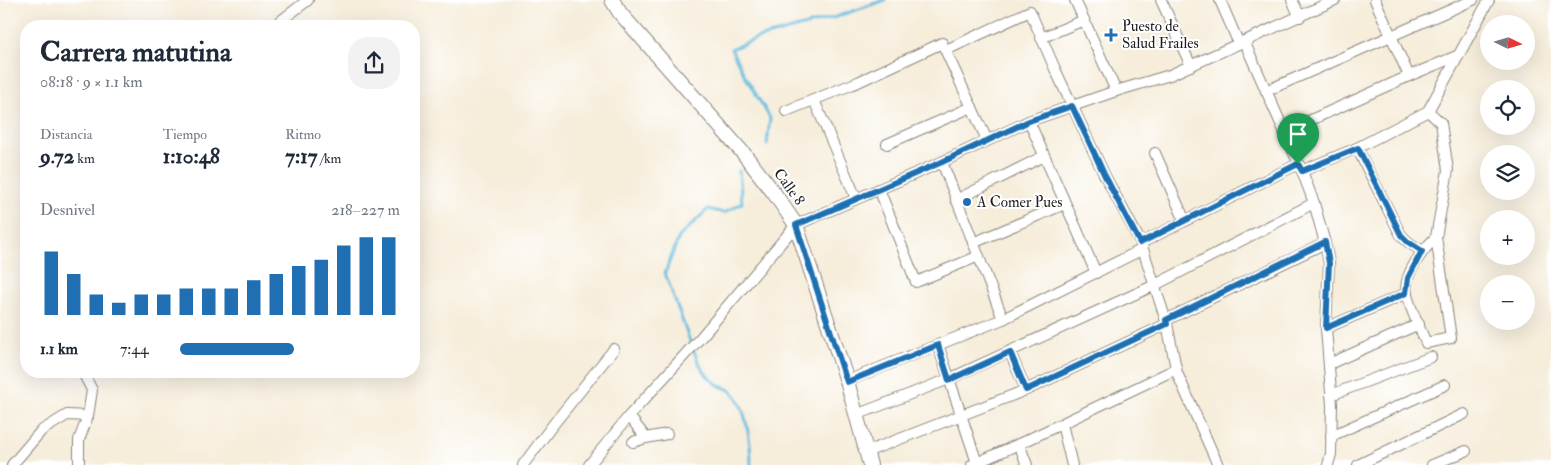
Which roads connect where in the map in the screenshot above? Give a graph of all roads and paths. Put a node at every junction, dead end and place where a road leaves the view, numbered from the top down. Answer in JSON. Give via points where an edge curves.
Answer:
{"nodes":[{"id":1,"x":308,"y":0,"type":"edge"},
{"id":2,"x":612,"y":0,"type":"edge"},
{"id":3,"x":1075,"y":0,"type":"edge"},
{"id":4,"x":1161,"y":0,"type":"edge"},
{"id":5,"x":1220,"y":0,"type":"edge"},
{"id":6,"x":1292,"y":0,"type":"edge"},
{"id":7,"x":1335,"y":0,"type":"edge"},
{"id":8,"x":1374,"y":0,"type":"edge"},
{"id":9,"x":1473,"y":0,"type":"edge"},
{"id":10,"x":1489,"y":0,"type":"edge"},
{"id":11,"x":1300,"y":17,"type":"junction"},
{"id":12,"x":282,"y":20,"type":"edge"},
{"id":13,"x":1084,"y":20,"type":"junction"},
{"id":14,"x":1391,"y":35,"type":"junction"},
{"id":15,"x":1042,"y":38,"type":"junction"},
{"id":16,"x":1241,"y":42,"type":"junction"},
{"id":17,"x":946,"y":50,"type":"junction"},
{"id":18,"x":1459,"y":55,"type":"junction"},
{"id":19,"x":1191,"y":66,"type":"junction"},
{"id":20,"x":1409,"y":76,"type":"junction"},
{"id":21,"x":1116,"y":91,"type":"junction"},
{"id":22,"x":1266,"y":91,"type":"junction"},
{"id":23,"x":814,"y":100,"type":"junction"},
{"id":24,"x":1072,"y":106,"type":"junction"},
{"id":25,"x":972,"y":108,"type":"junction"},
{"id":26,"x":786,"y":111,"type":"dead end"},
{"id":27,"x":1428,"y":111,"type":"junction"},
{"id":28,"x":1029,"y":121,"type":"junction"},
{"id":29,"x":1284,"y":132,"type":"junction"},
{"id":30,"x":987,"y":140,"type":"junction"},
{"id":31,"x":887,"y":144,"type":"dead end"},
{"id":32,"x":1358,"y":148,"type":"junction"},
{"id":33,"x":1155,"y":153,"type":"dead end"},
{"id":34,"x":1044,"y":156,"type":"junction"},
{"id":35,"x":942,"y":162,"type":"junction"},
{"id":36,"x":1300,"y":167,"type":"junction"},
{"id":37,"x":879,"y":189,"type":"junction"},
{"id":38,"x":856,"y":198,"type":"junction"},
{"id":39,"x":956,"y":200,"type":"junction"},
{"id":40,"x":1314,"y":203,"type":"junction"},
{"id":41,"x":1065,"y":204,"type":"junction"},
{"id":42,"x":1185,"y":221,"type":"junction"},
{"id":43,"x":796,"y":225,"type":"junction"},
{"id":44,"x":1436,"y":237,"type":"junction"},
{"id":45,"x":1325,"y":242,"type":"junction"},
{"id":46,"x":973,"y":243,"type":"junction"},
{"id":47,"x":1142,"y":246,"type":"junction"},
{"id":48,"x":1422,"y":251,"type":"junction"},
{"id":49,"x":978,"y":256,"type":"junction"},
{"id":50,"x":1096,"y":273,"type":"junction"},
{"id":51,"x":1155,"y":285,"type":"junction"},
{"id":52,"x":1406,"y":293,"type":"junction"},
{"id":53,"x":1003,"y":319,"type":"junction"},
{"id":54,"x":1167,"y":322,"type":"junction"},
{"id":55,"x":1419,"y":324,"type":"junction"},
{"id":56,"x":1326,"y":328,"type":"junction"},
{"id":57,"x":938,"y":345,"type":"junction"},
{"id":58,"x":614,"y":348,"type":"dead end"},
{"id":59,"x":1010,"y":352,"type":"junction"},
{"id":60,"x":1431,"y":357,"type":"dead end"},
{"id":61,"x":1329,"y":364,"type":"junction"},
{"id":62,"x":1176,"y":369,"type":"junction"},
{"id":63,"x":86,"y":378,"type":"edge"},
{"id":64,"x":949,"y":380,"type":"junction"},
{"id":65,"x":847,"y":382,"type":"junction"},
{"id":66,"x":1446,"y":385,"type":"dead end"},
{"id":67,"x":1026,"y":390,"type":"junction"},
{"id":68,"x":1331,"y":395,"type":"junction"},
{"id":69,"x":1464,"y":414,"type":"dead end"},
{"id":70,"x":856,"y":415,"type":"junction"},
{"id":71,"x":88,"y":416,"type":"junction"},
{"id":72,"x":629,"y":416,"type":"junction"},
{"id":73,"x":961,"y":416,"type":"junction"},
{"id":74,"x":1062,"y":424,"type":"junction"},
{"id":75,"x":667,"y":434,"type":"dead end"},
{"id":76,"x":1331,"y":436,"type":"junction"},
{"id":77,"x":646,"y":438,"type":"junction"},
{"id":78,"x":633,"y":442,"type":"dead end"},
{"id":79,"x":1019,"y":444,"type":"junction"},
{"id":80,"x":1466,"y":451,"type":"dead end"},
{"id":81,"x":868,"y":458,"type":"edge"},
{"id":82,"x":974,"y":464,"type":"edge"},
{"id":83,"x":12,"y":465,"type":"edge"},
{"id":84,"x":79,"y":465,"type":"edge"},
{"id":85,"x":523,"y":465,"type":"edge"},
{"id":86,"x":589,"y":465,"type":"edge"},
{"id":87,"x":1027,"y":465,"type":"edge"},
{"id":88,"x":1072,"y":465,"type":"edge"},
{"id":89,"x":1218,"y":465,"type":"edge"},
{"id":90,"x":1328,"y":465,"type":"edge"},
{"id":91,"x":1358,"y":465,"type":"edge"},
{"id":92,"x":1432,"y":465,"type":"edge"}],
"edges":[{"from":1,"to":12,"type":"street"},
{"from":2,"to":43,"type":"street","name":"Calle 8","via":[[744,154]]},
{"from":3,"to":13,"type":"street"},
{"from":4,"to":19,"type":"street"},
{"from":5,"to":16,"type":"street"},
{"from":6,"to":11,"type":"street"},
{"from":7,"to":11,"type":"street"},
{"from":8,"to":14,"type":"street"},
{"from":9,"to":14,"type":"street"},
{"from":10,"to":18,"type":"street"},
{"from":11,"to":16,"type":"street"},
{"from":13,"to":15,"type":"street"},
{"from":13,"to":21,"type":"street"},
{"from":14,"to":20,"type":"street"},
{"from":14,"to":22,"type":"street"},
{"from":15,"to":17,"type":"street","via":[[1030,11]]},
{"from":15,"to":24,"type":"street"},
{"from":16,"to":19,"type":"street"},
{"from":16,"to":22,"type":"street"},
{"from":17,"to":23,"type":"street","via":[[942,43]]},
{"from":17,"to":25,"type":"street"},
{"from":18,"to":20,"type":"street"},
{"from":18,"to":27,"type":"street"},
{"from":19,"to":21,"type":"street"},
{"from":20,"to":29,"type":"street"},
{"from":21,"to":24,"type":"street"},
{"from":22,"to":29,"type":"street"},
{"from":23,"to":26,"type":"street"},
{"from":23,"to":38,"type":"street"},
{"from":24,"to":28,"type":"street"},
{"from":24,"to":47,"type":"street"},
{"from":25,"to":30,"type":"street"},
{"from":25,"to":31,"type":"street"},
{"from":27,"to":32,"type":"street"},
{"from":27,"to":44,"type":"street","via":[[1441,123],[1448,170]]},
{"from":28,"to":30,"type":"street"},
{"from":28,"to":34,"type":"street"},
{"from":29,"to":36,"type":"street"},
{"from":30,"to":35,"type":"street"},
{"from":32,"to":36,"type":"street"},
{"from":32,"to":48,"type":"street","via":[[1401,235]]},
{"from":33,"to":42,"type":"street"},
{"from":34,"to":39,"type":"street"},
{"from":34,"to":41,"type":"street"},
{"from":35,"to":37,"type":"street"},
{"from":35,"to":39,"type":"street"},
{"from":36,"to":40,"type":"street"},
{"from":36,"to":42,"type":"street"},
{"from":37,"to":38,"type":"street"},
{"from":37,"to":49,"type":"street","via":[[916,282]]},
{"from":38,"to":43,"type":"street"},
{"from":39,"to":46,"type":"street"},
{"from":40,"to":45,"type":"street"},
{"from":40,"to":51,"type":"street"},
{"from":41,"to":46,"type":"street"},
{"from":41,"to":50,"type":"street"},
{"from":42,"to":47,"type":"street"},
{"from":43,"to":65,"type":"street","name":"Calle 8"},
{"from":43,"to":72,"type":"street"},
{"from":44,"to":48,"type":"street"},
{"from":44,"to":55,"type":"street","via":[[1451,338],[1426,343]]},
{"from":45,"to":54,"type":"street"},
{"from":45,"to":56,"type":"street","via":[[1329,263]]},
{"from":46,"to":49,"type":"street"},
{"from":47,"to":50,"type":"street"},
{"from":47,"to":51,"type":"street"},
{"from":48,"to":52,"type":"street","via":[[1408,278]]},
{"from":49,"to":53,"type":"street"},
{"from":50,"to":53,"type":"street"},
{"from":51,"to":54,"type":"street"},
{"from":51,"to":59,"type":"street"},
{"from":52,"to":55,"type":"street"},
{"from":52,"to":56,"type":"street"},
{"from":53,"to":57,"type":"street"},
{"from":54,"to":62,"type":"street"},
{"from":54,"to":67,"type":"street"},
{"from":55,"to":61,"type":"street"},
{"from":56,"to":61,"type":"street"},
{"from":57,"to":64,"type":"street"},
{"from":57,"to":65,"type":"street"},
{"from":58,"to":85,"type":"street"},
{"from":59,"to":64,"type":"street"},
{"from":59,"to":67,"type":"street"},
{"from":60,"to":68,"type":"street"},
{"from":61,"to":68,"type":"street"},
{"from":62,"to":74,"type":"street"},
{"from":62,"to":89,"type":"street"},
{"from":63,"to":71,"type":"street","via":[[92,390]]},
{"from":64,"to":70,"type":"street"},
{"from":64,"to":73,"type":"street"},
{"from":65,"to":70,"type":"street","name":"Calle 8"},
{"from":66,"to":76,"type":"street"},
{"from":67,"to":73,"type":"street"},
{"from":68,"to":76,"type":"street"},
{"from":69,"to":91,"type":"street"},
{"from":70,"to":81,"type":"street","name":"Calle 8"},
{"from":71,"to":83,"type":"street","via":[[67,415],[41,431]]},
{"from":71,"to":84,"type":"street","via":[[79,440]]},
{"from":72,"to":77,"type":"street"},
{"from":72,"to":86,"type":"street"},
{"from":73,"to":81,"type":"street"},
{"from":73,"to":82,"type":"street"},
{"from":74,"to":79,"type":"street"},
{"from":74,"to":88,"type":"street"},
{"from":75,"to":77,"type":"street"},
{"from":76,"to":90,"type":"street"},
{"from":77,"to":78,"type":"street"},
{"from":79,"to":82,"type":"street"},
{"from":79,"to":87,"type":"street"},
{"from":80,"to":92,"type":"street"}]}
